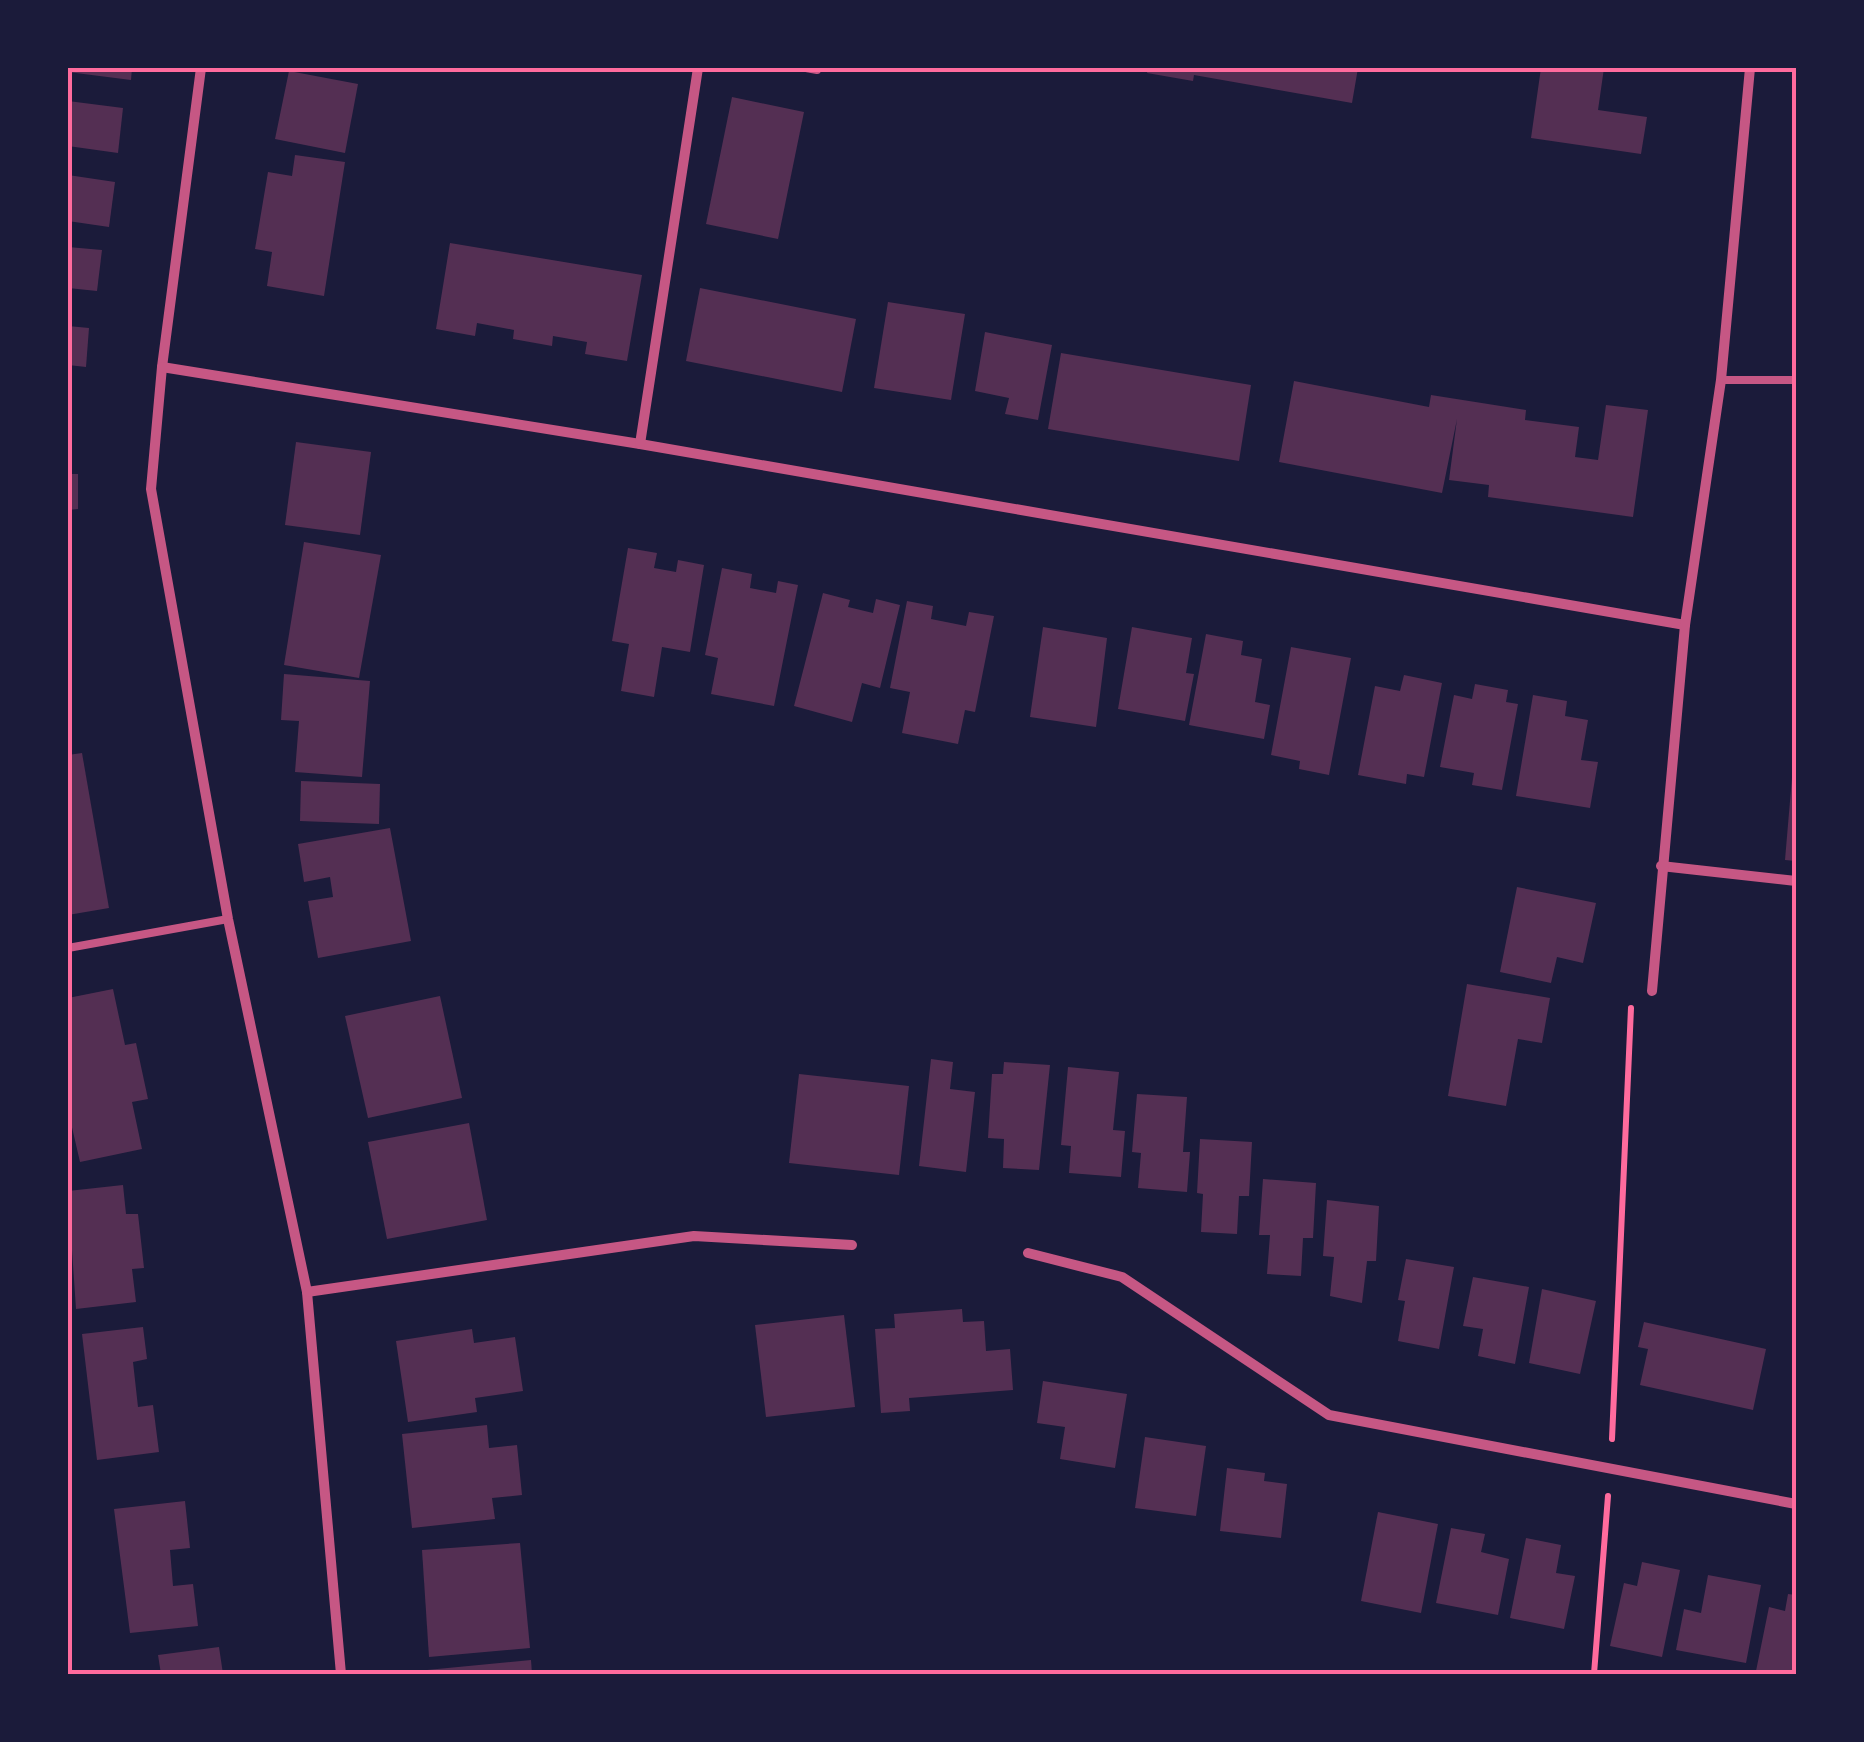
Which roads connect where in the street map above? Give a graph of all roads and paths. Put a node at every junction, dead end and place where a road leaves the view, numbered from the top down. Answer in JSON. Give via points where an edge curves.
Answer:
{"nodes":[{"id":1,"x":201,"y":68,"type":"edge"},
{"id":2,"x":698,"y":68,"type":"edge"},
{"id":3,"x":806,"y":68,"type":"edge"},
{"id":4,"x":1750,"y":68,"type":"edge"},
{"id":5,"x":817,"y":70,"type":"dead end"},
{"id":6,"x":162,"y":367,"type":"junction"},
{"id":7,"x":1720,"y":380,"type":"junction"},
{"id":8,"x":1796,"y":380,"type":"edge"},
{"id":9,"x":640,"y":444,"type":"junction"},
{"id":10,"x":1685,"y":625,"type":"junction"},
{"id":11,"x":1662,"y":866,"type":"junction"},
{"id":12,"x":1796,"y":882,"type":"edge"},
{"id":13,"x":228,"y":919,"type":"junction"},
{"id":14,"x":68,"y":948,"type":"edge"},
{"id":15,"x":1652,"y":991,"type":"joint"},
{"id":16,"x":852,"y":1245,"type":"dead end"},
{"id":17,"x":1028,"y":1253,"type":"dead end"},
{"id":18,"x":307,"y":1292,"type":"junction"},
{"id":19,"x":1611,"y":1468,"type":"junction"},
{"id":20,"x":1796,"y":1504,"type":"edge"},
{"id":21,"x":341,"y":1674,"type":"edge"},
{"id":22,"x":1594,"y":1674,"type":"edge"}],
"edges":[{"from":1,"to":6,"type":"street"},
{"from":2,"to":9,"type":"street"},
{"from":3,"to":5,"type":"lane"},
{"from":4,"to":7,"type":"street"},
{"from":6,"to":9,"type":"street"},
{"from":6,"to":13,"type":"street","via":[[151,489]]},
{"from":7,"to":8,"type":"lane"},
{"from":7,"to":10,"type":"street"},
{"from":9,"to":10,"type":"street"},
{"from":10,"to":11,"type":"street"},
{"from":11,"to":12,"type":"street"},
{"from":11,"to":15,"type":"street"},
{"from":13,"to":14,"type":"lane"},
{"from":13,"to":18,"type":"street"},
{"from":15,"to":19,"type":"path","via":[[1628,1011]]},
{"from":16,"to":18,"type":"street","via":[[694,1236]]},
{"from":17,"to":19,"type":"street","via":[[1122,1277],[1329,1415]]},
{"from":18,"to":21,"type":"street"},
{"from":19,"to":20,"type":"street"},
{"from":19,"to":22,"type":"path"}]}
